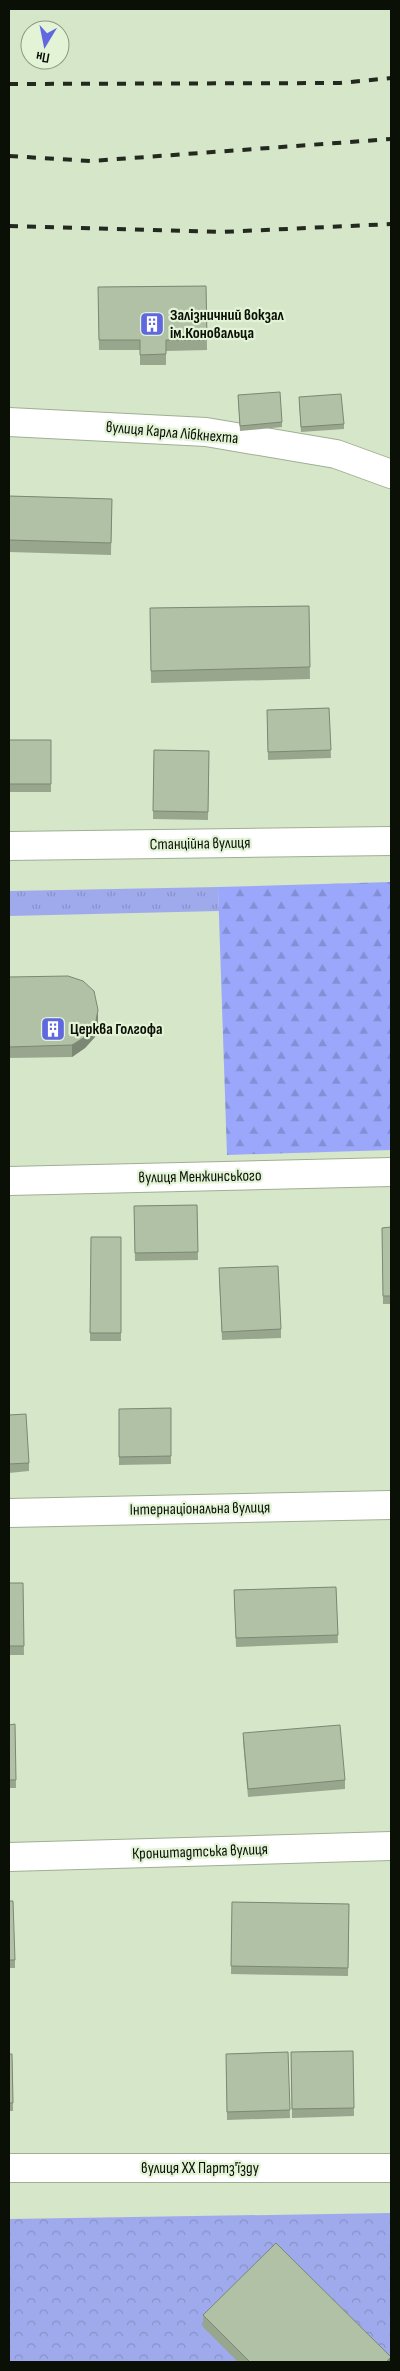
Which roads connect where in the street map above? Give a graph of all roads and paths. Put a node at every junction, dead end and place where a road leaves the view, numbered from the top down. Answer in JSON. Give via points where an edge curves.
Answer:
{"nodes":[{"id":1,"x":9,"y":422,"type":"edge"},
{"id":2,"x":391,"y":474,"type":"edge"},
{"id":3,"x":391,"y":841,"type":"edge"},
{"id":4,"x":9,"y":846,"type":"edge"},
{"id":5,"x":391,"y":1172,"type":"edge"},
{"id":6,"x":9,"y":1181,"type":"edge"},
{"id":7,"x":391,"y":1505,"type":"edge"},
{"id":8,"x":9,"y":1513,"type":"edge"},
{"id":9,"x":391,"y":1846,"type":"edge"},
{"id":10,"x":9,"y":1857,"type":"edge"},
{"id":11,"x":9,"y":2168,"type":"edge"},
{"id":12,"x":391,"y":2168,"type":"edge"}],
"edges":[{"from":1,"to":2,"type":"street","name":"вулиця Карла Лібкнехта","via":[[206,432],[336,454]]},
{"from":3,"to":4,"type":"street","name":"Станційна вулиця"},
{"from":5,"to":6,"type":"street","name":"вулиця Менжинського"},
{"from":7,"to":8,"type":"street","name":"Інтернаціональна вулиця"},
{"from":9,"to":10,"type":"street","name":"Кронштадтська вулиця"},
{"from":11,"to":12,"type":"street","name":"вулиця XX Партз'їзду"}]}
